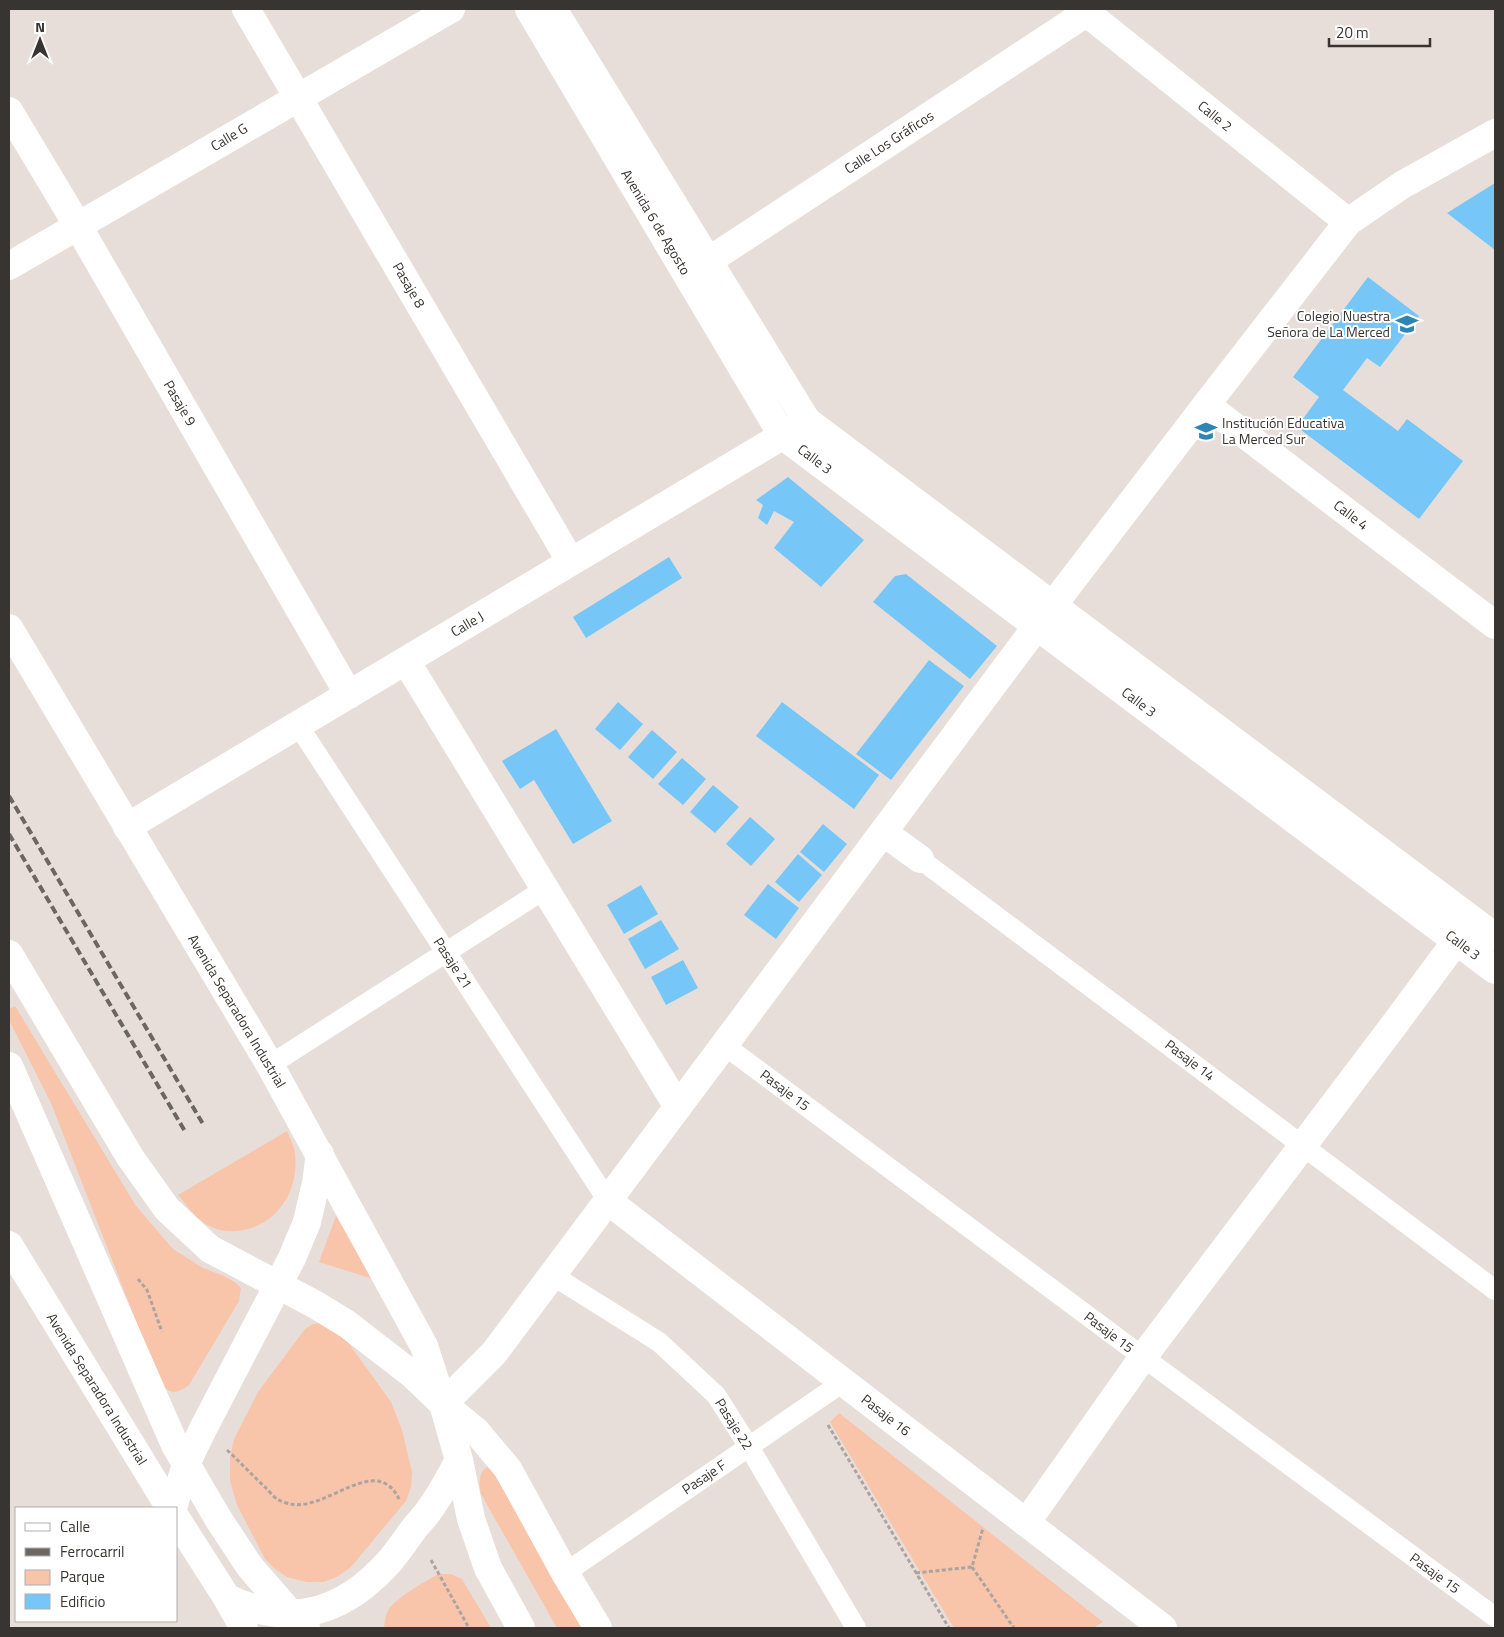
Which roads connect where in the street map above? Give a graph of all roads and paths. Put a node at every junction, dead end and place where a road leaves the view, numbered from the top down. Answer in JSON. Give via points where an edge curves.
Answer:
{"nodes":[{"id":1,"x":246,"y":9,"type":"edge"},
{"id":2,"x":451,"y":9,"type":"edge"},
{"id":3,"x":529,"y":9,"type":"edge"},
{"id":4,"x":553,"y":9,"type":"edge"},
{"id":5,"x":1085,"y":10,"type":"edge"},
{"id":6,"x":298,"y":97,"type":"junction"},
{"id":7,"x":9,"y":112,"type":"edge"},
{"id":8,"x":1495,"y":133,"type":"edge"},
{"id":9,"x":1348,"y":222,"type":"junction"},
{"id":10,"x":78,"y":226,"type":"junction"},
{"id":11,"x":9,"y":266,"type":"edge"},
{"id":12,"x":697,"y":268,"type":"junction"},
{"id":13,"x":1206,"y":405,"type":"junction"},
{"id":14,"x":807,"y":421,"type":"junction"},
{"id":15,"x":782,"y":435,"type":"junction"},
{"id":16,"x":571,"y":562,"type":"junction"},
{"id":17,"x":1045,"y":616,"type":"junction"},
{"id":18,"x":1495,"y":625,"type":"edge"},
{"id":19,"x":9,"y":628,"type":"edge"},
{"id":20,"x":406,"y":661,"type":"junction"},
{"id":21,"x":349,"y":695,"type":"junction"},
{"id":22,"x":298,"y":725,"type":"junction"},
{"id":23,"x":127,"y":827,"type":"junction"},
{"id":24,"x":883,"y":832,"type":"junction"},
{"id":25,"x":920,"y":859,"type":"joint"},
{"id":26,"x":545,"y":889,"type":"junction"},
{"id":27,"x":1464,"y":930,"type":"junction"},
{"id":28,"x":1495,"y":937,"type":"edge"},
{"id":29,"x":446,"y":953,"type":"junction"},
{"id":30,"x":9,"y":954,"type":"edge"},
{"id":31,"x":1495,"y":970,"type":"edge"},
{"id":32,"x":724,"y":1045,"type":"junction"},
{"id":33,"x":270,"y":1065,"type":"junction"},
{"id":34,"x":9,"y":1066,"type":"edge"},
{"id":35,"x":678,"y":1107,"type":"junction"},
{"id":36,"x":1303,"y":1145,"type":"junction"},
{"id":37,"x":320,"y":1154,"type":"junction"},
{"id":38,"x":608,"y":1201,"type":"junction"},
{"id":39,"x":13,"y":1259,"type":"edge"},
{"id":40,"x":552,"y":1275,"type":"junction"},
{"id":41,"x":279,"y":1285,"type":"junction"},
{"id":42,"x":1495,"y":1290,"type":"edge"},
{"id":43,"x":1143,"y":1357,"type":"junction"},
{"id":44,"x":843,"y":1382,"type":"junction"},
{"id":45,"x":814,"y":1402,"type":"junction"},
{"id":46,"x":444,"y":1404,"type":"junction"},
{"id":47,"x":748,"y":1447,"type":"junction"},
{"id":48,"x":459,"y":1460,"type":"junction"},
{"id":49,"x":186,"y":1464,"type":"junction"},
{"id":50,"x":170,"y":1507,"type":"edge"},
{"id":51,"x":171,"y":1507,"type":"edge"},
{"id":52,"x":178,"y":1521,"type":"edge"},
{"id":53,"x":984,"y":1523,"type":"dead end"},
{"id":54,"x":1026,"y":1523,"type":"junction"},
{"id":55,"x":972,"y":1567,"type":"junction"},
{"id":56,"x":565,"y":1573,"type":"junction"},
{"id":57,"x":916,"y":1573,"type":"junction"},
{"id":58,"x":227,"y":1598,"type":"junction"},
{"id":59,"x":1495,"y":1617,"type":"edge"},
{"id":60,"x":298,"y":1621,"type":"edge"},
{"id":61,"x":244,"y":1628,"type":"edge"},
{"id":62,"x":522,"y":1628,"type":"edge"},
{"id":63,"x":598,"y":1628,"type":"edge"},
{"id":64,"x":856,"y":1628,"type":"edge"},
{"id":65,"x":949,"y":1628,"type":"edge"},
{"id":66,"x":1014,"y":1628,"type":"edge"},
{"id":67,"x":1163,"y":1628,"type":"edge"}],
"edges":[{"from":1,"to":6,"type":"street","name":"Pasaje 8"},
{"from":2,"to":6,"type":"street","name":"Calle G"},
{"from":3,"to":12,"type":"street","name":"Avenida 6 de Agosto"},
{"from":4,"to":12,"type":"street","name":"Avenida 6 de Agosto"},
{"from":5,"to":9,"type":"street","name":"Calle 2"},
{"from":5,"to":12,"type":"street","name":"Calle Los Gráficos"},
{"from":6,"to":10,"type":"street","name":"Calle G"},
{"from":6,"to":16,"type":"street","name":"Pasaje 8"},
{"from":7,"to":10,"type":"street","name":"Pasaje 9"},
{"from":8,"to":9,"type":"street","via":[[1402,185]]},
{"from":9,"to":13,"type":"street"},
{"from":10,"to":11,"type":"street","name":"Calle G"},
{"from":10,"to":21,"type":"street","name":"Pasaje 9"},
{"from":12,"to":14,"type":"street","name":"Avenida 6 de Agosto"},
{"from":12,"to":15,"type":"street","name":"Avenida 6 de Agosto"},
{"from":13,"to":17,"type":"street"},
{"from":13,"to":18,"type":"street","name":"Calle 4"},
{"from":14,"to":15,"type":"street","name":"Calle J"},
{"from":14,"to":17,"type":"street","name":"Calle 3"},
{"from":15,"to":16,"type":"street","name":"Calle J"},
{"from":15,"to":17,"type":"street","name":"Calle 3"},
{"from":16,"to":20,"type":"street","name":"Calle J"},
{"from":17,"to":24,"type":"street"},
{"from":17,"to":27,"type":"street","name":"Calle 3"},
{"from":19,"to":23,"type":"street","name":"Avenida Separadora Industrial"},
{"from":20,"to":21,"type":"street","name":"Calle J"},
{"from":20,"to":26,"type":"street"},
{"from":21,"to":22,"type":"street","name":"Calle J"},
{"from":22,"to":23,"type":"street","name":"Calle J"},
{"from":22,"to":29,"type":"lane","name":"Pasaje 21"},
{"from":23,"to":33,"type":"street","name":"Avenida Separadora Industrial"},
{"from":24,"to":25,"type":"street","name":"Pasaje 14"},
{"from":24,"to":32,"type":"street"},
{"from":25,"to":36,"type":"lane","name":"Pasaje 14"},
{"from":26,"to":29,"type":"lane"},
{"from":26,"to":35,"type":"street"},
{"from":27,"to":28,"type":"street","name":"Calle 3"},
{"from":27,"to":31,"type":"street","name":"Calle 3"},
{"from":27,"to":36,"type":"street"},
{"from":29,"to":33,"type":"lane"},
{"from":29,"to":38,"type":"lane","name":"Pasaje 21"},
{"from":30,"to":41,"type":"street","via":[[130,1157],[168,1209],[210,1249]]},
{"from":32,"to":35,"type":"street"},
{"from":32,"to":43,"type":"lane","name":"Pasaje 15"},
{"from":33,"to":37,"type":"street","name":"Avenida Separadora Industrial"},
{"from":34,"to":49,"type":"street","via":[[124,1331]]},
{"from":35,"to":38,"type":"street"},
{"from":36,"to":42,"type":"lane","name":"Pasaje 14"},
{"from":36,"to":43,"type":"street"},
{"from":37,"to":41,"type":"street","via":[[307,1222]]},
{"from":37,"to":46,"type":"street","name":"Avenida Separadora Industrial","via":[[424,1346]]},
{"from":38,"to":40,"type":"street"},
{"from":38,"to":44,"type":"street","name":"Pasaje 16"},
{"from":39,"to":50,"type":"street","name":"Avenida Separadora Industrial"},
{"from":40,"to":46,"type":"street","via":[[494,1353]]},
{"from":40,"to":47,"type":"lane","name":"Pasaje 22","via":[[659,1342],[716,1395]]},
{"from":41,"to":46,"type":"street","via":[[347,1324],[413,1374]]},
{"from":41,"to":49,"type":"street"},
{"from":43,"to":54,"type":"street"},
{"from":43,"to":59,"type":"lane","name":"Pasaje 15"},
{"from":44,"to":45,"type":"lane","name":"Pasaje F"},
{"from":44,"to":54,"type":"street","name":"Pasaje 16"},
{"from":45,"to":47,"type":"lane","name":"Pasaje F"},
{"from":45,"to":57,"type":"path"},
{"from":46,"to":48,"type":"street","name":"Avenida Separadora Industrial"},
{"from":46,"to":56,"type":"street","via":[[476,1431],[508,1469]]},
{"from":47,"to":56,"type":"lane","name":"Pasaje F"},
{"from":47,"to":64,"type":"lane","name":"Pasaje 22"},
{"from":48,"to":60,"type":"street","via":[[430,1509],[373,1578],[350,1597]]},
{"from":48,"to":62,"type":"street","name":"Avenida Separadora Industrial","via":[[471,1519],[488,1568]]},
{"from":49,"to":51,"type":"street"},
{"from":49,"to":60,"type":"street","via":[[250,1567]]},
{"from":52,"to":58,"type":"street"},
{"from":53,"to":55,"type":"path"},
{"from":54,"to":67,"type":"street","name":"Pasaje 16"},
{"from":55,"to":57,"type":"path"},
{"from":55,"to":66,"type":"path"},
{"from":56,"to":63,"type":"street"},
{"from":57,"to":65,"type":"path"},
{"from":58,"to":60,"type":"street","via":[[246,1607]]},
{"from":58,"to":61,"type":"street"}]}
